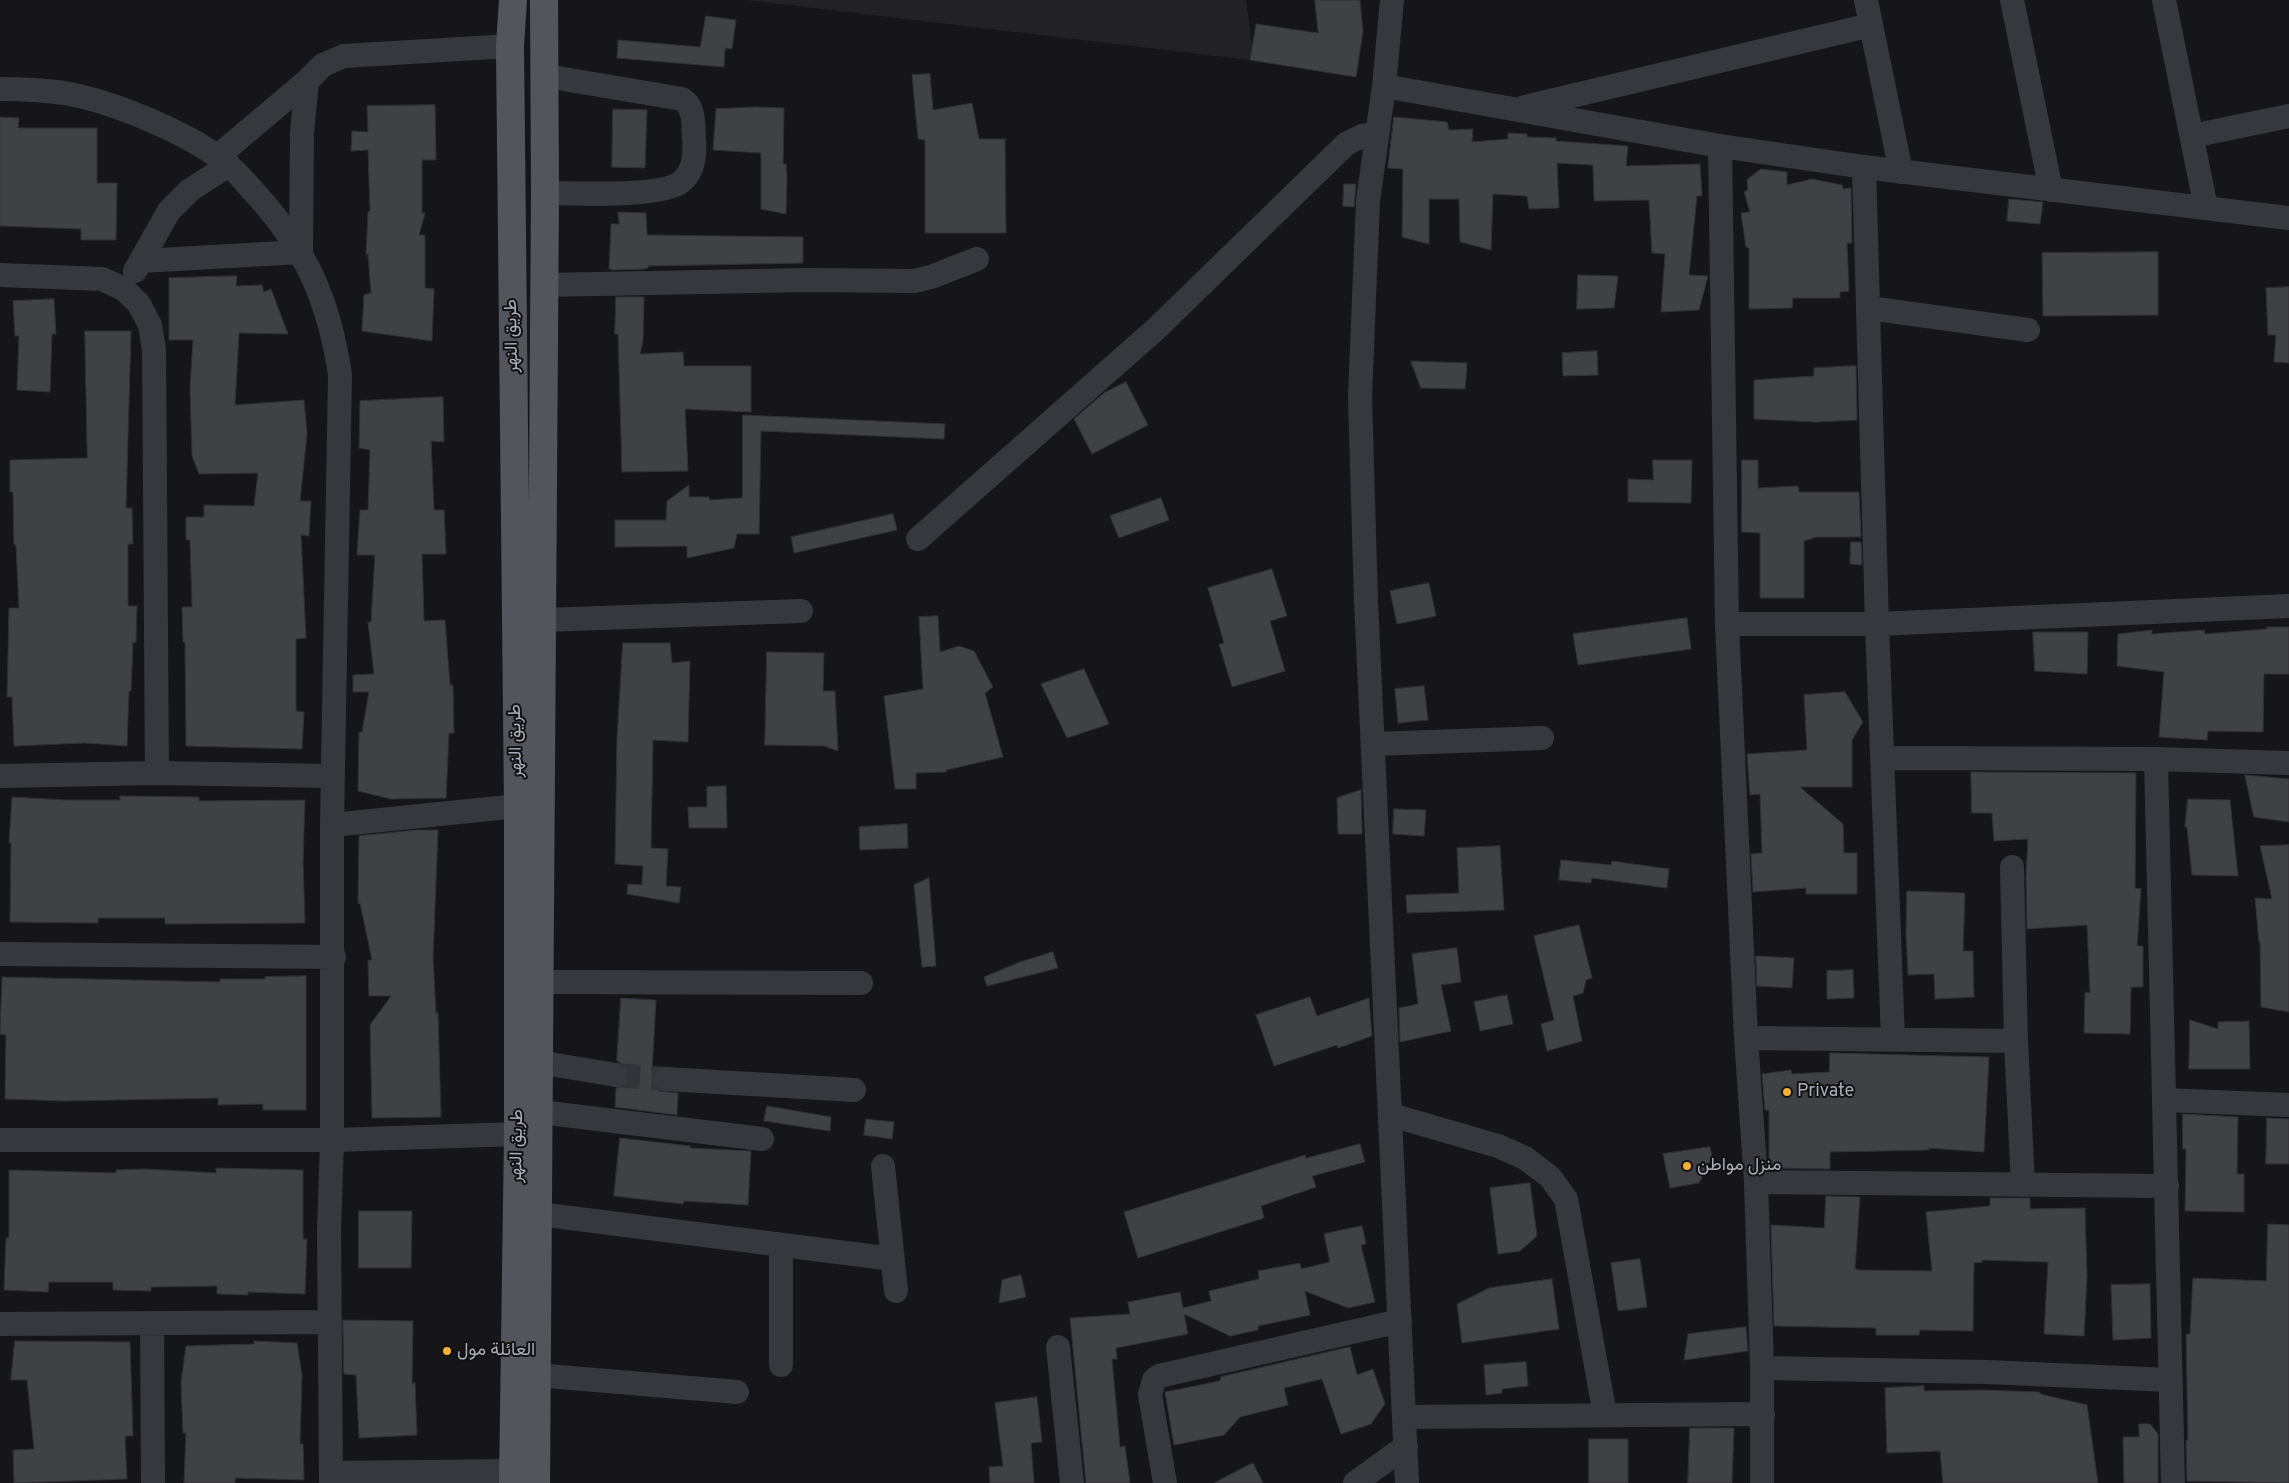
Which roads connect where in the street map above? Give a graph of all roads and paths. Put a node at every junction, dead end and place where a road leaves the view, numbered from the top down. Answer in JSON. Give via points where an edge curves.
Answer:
{"nodes":[{"id":1,"x":513,"y":0,"type":"edge"},
{"id":2,"x":544,"y":0,"type":"edge"},
{"id":3,"x":1392,"y":0,"type":"edge"},
{"id":4,"x":1866,"y":0,"type":"edge"},
{"id":5,"x":2012,"y":0,"type":"edge"},
{"id":6,"x":2164,"y":0,"type":"edge"},
{"id":7,"x":1871,"y":25,"type":"junction"},
{"id":8,"x":510,"y":46,"type":"junction"},
{"id":9,"x":546,"y":76,"type":"junction"},
{"id":10,"x":307,"y":81,"type":"junction"},
{"id":11,"x":1384,"y":86,"type":"junction"},
{"id":12,"x":0,"y":89,"type":"edge"},
{"id":13,"x":1515,"y":110,"type":"junction"},
{"id":14,"x":2289,"y":116,"type":"edge"},
{"id":15,"x":1378,"y":134,"type":"junction"},
{"id":16,"x":2192,"y":136,"type":"junction"},
{"id":17,"x":1720,"y":146,"type":"junction"},
{"id":18,"x":223,"y":160,"type":"junction"},
{"id":19,"x":1864,"y":167,"type":"junction"},
{"id":20,"x":1901,"y":172,"type":"junction"},
{"id":21,"x":2051,"y":190,"type":"junction"},
{"id":22,"x":545,"y":193,"type":"junction"},
{"id":23,"x":2206,"y":208,"type":"junction"},
{"id":24,"x":2289,"y":218,"type":"edge"},
{"id":25,"x":301,"y":252,"type":"junction"},
{"id":26,"x":978,"y":259,"type":"dead end"},
{"id":27,"x":141,"y":261,"type":"junction"},
{"id":28,"x":0,"y":275,"type":"edge"},
{"id":29,"x":544,"y":285,"type":"junction"},
{"id":30,"x":124,"y":289,"type":"junction"},
{"id":31,"x":1869,"y":308,"type":"junction"},
{"id":32,"x":2028,"y":330,"type":"dead end"},
{"id":33,"x":918,"y":539,"type":"dead end"},
{"id":34,"x":2289,"y":606,"type":"edge"},
{"id":35,"x":801,"y":611,"type":"dead end"},
{"id":36,"x":542,"y":620,"type":"junction"},
{"id":37,"x":1727,"y":624,"type":"junction"},
{"id":38,"x":1877,"y":624,"type":"junction"},
{"id":39,"x":1542,"y":738,"type":"dead end"},
{"id":40,"x":1373,"y":744,"type":"junction"},
{"id":41,"x":1883,"y":758,"type":"junction"},
{"id":42,"x":2156,"y":759,"type":"junction"},
{"id":43,"x":2289,"y":763,"type":"edge"},
{"id":44,"x":157,"y":774,"type":"junction"},
{"id":45,"x":0,"y":776,"type":"edge"},
{"id":46,"x":333,"y":776,"type":"junction"},
{"id":47,"x":518,"y":806,"type":"junction"},
{"id":48,"x":332,"y":825,"type":"junction"},
{"id":49,"x":2012,"y":867,"type":"dead end"},
{"id":50,"x":0,"y":954,"type":"edge"},
{"id":51,"x":334,"y":957,"type":"junction"},
{"id":52,"x":540,"y":982,"type":"junction"},
{"id":53,"x":861,"y":983,"type":"dead end"},
{"id":54,"x":1746,"y":1038,"type":"junction"},
{"id":55,"x":1893,"y":1038,"type":"junction"},
{"id":56,"x":2016,"y":1041,"type":"junction"},
{"id":57,"x":538,"y":1062,"type":"junction"},
{"id":58,"x":616,"y":1075,"type":"tunnel mouth"},
{"id":59,"x":666,"y":1079,"type":"tunnel mouth"},
{"id":60,"x":854,"y":1090,"type":"dead end"},
{"id":61,"x":2165,"y":1100,"type":"junction"},
{"id":62,"x":2289,"y":1105,"type":"edge"},
{"id":63,"x":540,"y":1112,"type":"junction"},
{"id":64,"x":1392,"y":1115,"type":"junction"},
{"id":65,"x":518,"y":1134,"type":"junction"},
{"id":66,"x":762,"y":1139,"type":"dead end"},
{"id":67,"x":0,"y":1140,"type":"edge"},
{"id":68,"x":332,"y":1140,"type":"junction"},
{"id":69,"x":882,"y":1166,"type":"dead end"},
{"id":70,"x":1756,"y":1182,"type":"junction"},
{"id":71,"x":2023,"y":1185,"type":"junction"},
{"id":72,"x":2167,"y":1186,"type":"junction"},
{"id":73,"x":539,"y":1214,"type":"junction"},
{"id":74,"x":781,"y":1245,"type":"junction"},
{"id":75,"x":893,"y":1259,"type":"junction"},
{"id":76,"x":896,"y":1292,"type":"dead end"},
{"id":77,"x":329,"y":1322,"type":"junction"},
{"id":78,"x":1400,"y":1322,"type":"junction"},
{"id":79,"x":152,"y":1323,"type":"junction"},
{"id":80,"x":0,"y":1324,"type":"edge"},
{"id":81,"x":1058,"y":1347,"type":"dead end"},
{"id":82,"x":782,"y":1365,"type":"dead end"},
{"id":83,"x":1762,"y":1368,"type":"junction"},
{"id":84,"x":536,"y":1375,"type":"junction"},
{"id":85,"x":2171,"y":1380,"type":"junction"},
{"id":86,"x":737,"y":1392,"type":"dead end"},
{"id":87,"x":1763,"y":1414,"type":"junction"},
{"id":88,"x":1605,"y":1415,"type":"junction"},
{"id":89,"x":1404,"y":1416,"type":"junction"},
{"id":90,"x":1406,"y":1446,"type":"junction"},
{"id":91,"x":331,"y":1478,"type":"edge"},
{"id":92,"x":521,"y":1479,"type":"edge"},
{"id":93,"x":153,"y":1483,"type":"edge"},
{"id":94,"x":1072,"y":1483,"type":"edge"},
{"id":95,"x":1165,"y":1483,"type":"edge"},
{"id":96,"x":1355,"y":1483,"type":"edge"},
{"id":97,"x":1407,"y":1483,"type":"edge"},
{"id":98,"x":1762,"y":1483,"type":"edge"},
{"id":99,"x":2173,"y":1483,"type":"edge"}],
"edges":[{"from":1,"to":8,"type":"main road","name":"طريق النهر"},
{"from":2,"to":9,"type":"main road","name":"طريق النهر"},
{"from":3,"to":11,"type":"street"},
{"from":4,"to":7,"type":"street"},
{"from":5,"to":21,"type":"street"},
{"from":6,"to":16,"type":"street"},
{"from":7,"to":13,"type":"street"},
{"from":7,"to":20,"type":"street"},
{"from":8,"to":10,"type":"street","via":[[344,56],[323,65]]},
{"from":8,"to":47,"type":"main road","name":"طريق النهر"},
{"from":9,"to":22,"type":"main road","name":"طريق النهر"},
{"from":9,"to":22,"type":"street","via":[[682,99],[691,109],[695,150],[689,173],[668,189]]},
{"from":10,"to":18,"type":"street"},
{"from":10,"to":25,"type":"street","via":[[302,133]]},
{"from":11,"to":13,"type":"street"},
{"from":11,"to":15,"type":"street"},
{"from":12,"to":18,"type":"street","via":[[65,93],[119,108],[176,133]]},
{"from":13,"to":17,"type":"street"},
{"from":14,"to":16,"type":"street"},
{"from":15,"to":33,"type":"street","via":[[1362,136],[1346,144],[1156,329]]},
{"from":15,"to":40,"type":"street","via":[[1368,201],[1360,396]]},
{"from":16,"to":23,"type":"street"},
{"from":17,"to":19,"type":"street"},
{"from":17,"to":37,"type":"street"},
{"from":18,"to":25,"type":"street","via":[[270,209]]},
{"from":18,"to":27,"type":"street","via":[[169,211]]},
{"from":19,"to":20,"type":"street"},
{"from":19,"to":31,"type":"street"},
{"from":20,"to":21,"type":"street"},
{"from":21,"to":23,"type":"street"},
{"from":22,"to":29,"type":"main road","name":"طريق النهر"},
{"from":23,"to":24,"type":"street"},
{"from":25,"to":27,"type":"street"},
{"from":25,"to":46,"type":"street","via":[[326,307],[340,375]]},
{"from":26,"to":29,"type":"street","via":[[931,278],[914,281]]},
{"from":27,"to":30,"type":"street"},
{"from":28,"to":30,"type":"street","via":[[102,279]]},
{"from":29,"to":36,"type":"main road","name":"طريق النهر"},
{"from":30,"to":44,"type":"street","via":[[139,304],[150,325],[154,350]]},
{"from":31,"to":32,"type":"street"},
{"from":31,"to":38,"type":"street"},
{"from":34,"to":38,"type":"street"},
{"from":35,"to":36,"type":"street"},
{"from":36,"to":52,"type":"main road","name":"طريق النهر"},
{"from":37,"to":38,"type":"street"},
{"from":37,"to":54,"type":"street"},
{"from":38,"to":41,"type":"street"},
{"from":39,"to":40,"type":"street"},
{"from":40,"to":64,"type":"street"},
{"from":41,"to":42,"type":"street"},
{"from":41,"to":55,"type":"street"},
{"from":42,"to":43,"type":"street"},
{"from":42,"to":61,"type":"street"},
{"from":44,"to":45,"type":"street"},
{"from":44,"to":46,"type":"street"},
{"from":46,"to":48,"type":"street"},
{"from":47,"to":48,"type":"street"},
{"from":47,"to":65,"type":"main road","name":"طريق النهر"},
{"from":48,"to":51,"type":"street"},
{"from":49,"to":56,"type":"street"},
{"from":50,"to":51,"type":"street"},
{"from":51,"to":68,"type":"street"},
{"from":52,"to":53,"type":"street"},
{"from":52,"to":57,"type":"main road","name":"طريق النهر"},
{"from":54,"to":55,"type":"street"},
{"from":54,"to":70,"type":"street"},
{"from":55,"to":56,"type":"street"},
{"from":56,"to":71,"type":"street"},
{"from":57,"to":58,"type":"street"},
{"from":57,"to":63,"type":"main road","name":"طريق النهر"},
{"from":59,"to":60,"type":"street"},
{"from":61,"to":62,"type":"street"},
{"from":61,"to":72,"type":"street"},
{"from":63,"to":66,"type":"street"},
{"from":63,"to":73,"type":"main road","name":"طريق النهر"},
{"from":64,"to":78,"type":"street"},
{"from":64,"to":88,"type":"street","via":[[1498,1146],[1526,1158],[1550,1178],[1566,1199]]},
{"from":65,"to":68,"type":"street"},
{"from":65,"to":92,"type":"main road","name":"طريق النهر"},
{"from":67,"to":68,"type":"street"},
{"from":68,"to":77,"type":"street"},
{"from":69,"to":75,"type":"street"},
{"from":70,"to":71,"type":"street"},
{"from":70,"to":83,"type":"street"},
{"from":71,"to":72,"type":"street"},
{"from":72,"to":85,"type":"street"},
{"from":73,"to":74,"type":"street"},
{"from":73,"to":84,"type":"main road","name":"طريق النهر"},
{"from":74,"to":75,"type":"street"},
{"from":74,"to":82,"type":"street"},
{"from":75,"to":76,"type":"street"},
{"from":77,"to":79,"type":"street"},
{"from":77,"to":91,"type":"street"},
{"from":78,"to":89,"type":"street"},
{"from":78,"to":95,"type":"street","via":[[1159,1376],[1154,1380],[1150,1395]]},
{"from":79,"to":80,"type":"street"},
{"from":79,"to":93,"type":"street"},
{"from":81,"to":94,"type":"street"},
{"from":83,"to":85,"type":"street","via":[[1986,1372]]},
{"from":83,"to":87,"type":"street"},
{"from":84,"to":86,"type":"street"},
{"from":84,"to":92,"type":"main road","name":"طريق النهر"},
{"from":85,"to":99,"type":"street"},
{"from":87,"to":88,"type":"street"},
{"from":87,"to":98,"type":"street"},
{"from":88,"to":89,"type":"street"},
{"from":89,"to":90,"type":"street"},
{"from":90,"to":96,"type":"street"},
{"from":90,"to":97,"type":"street"},
{"from":91,"to":92,"type":"street"}]}
